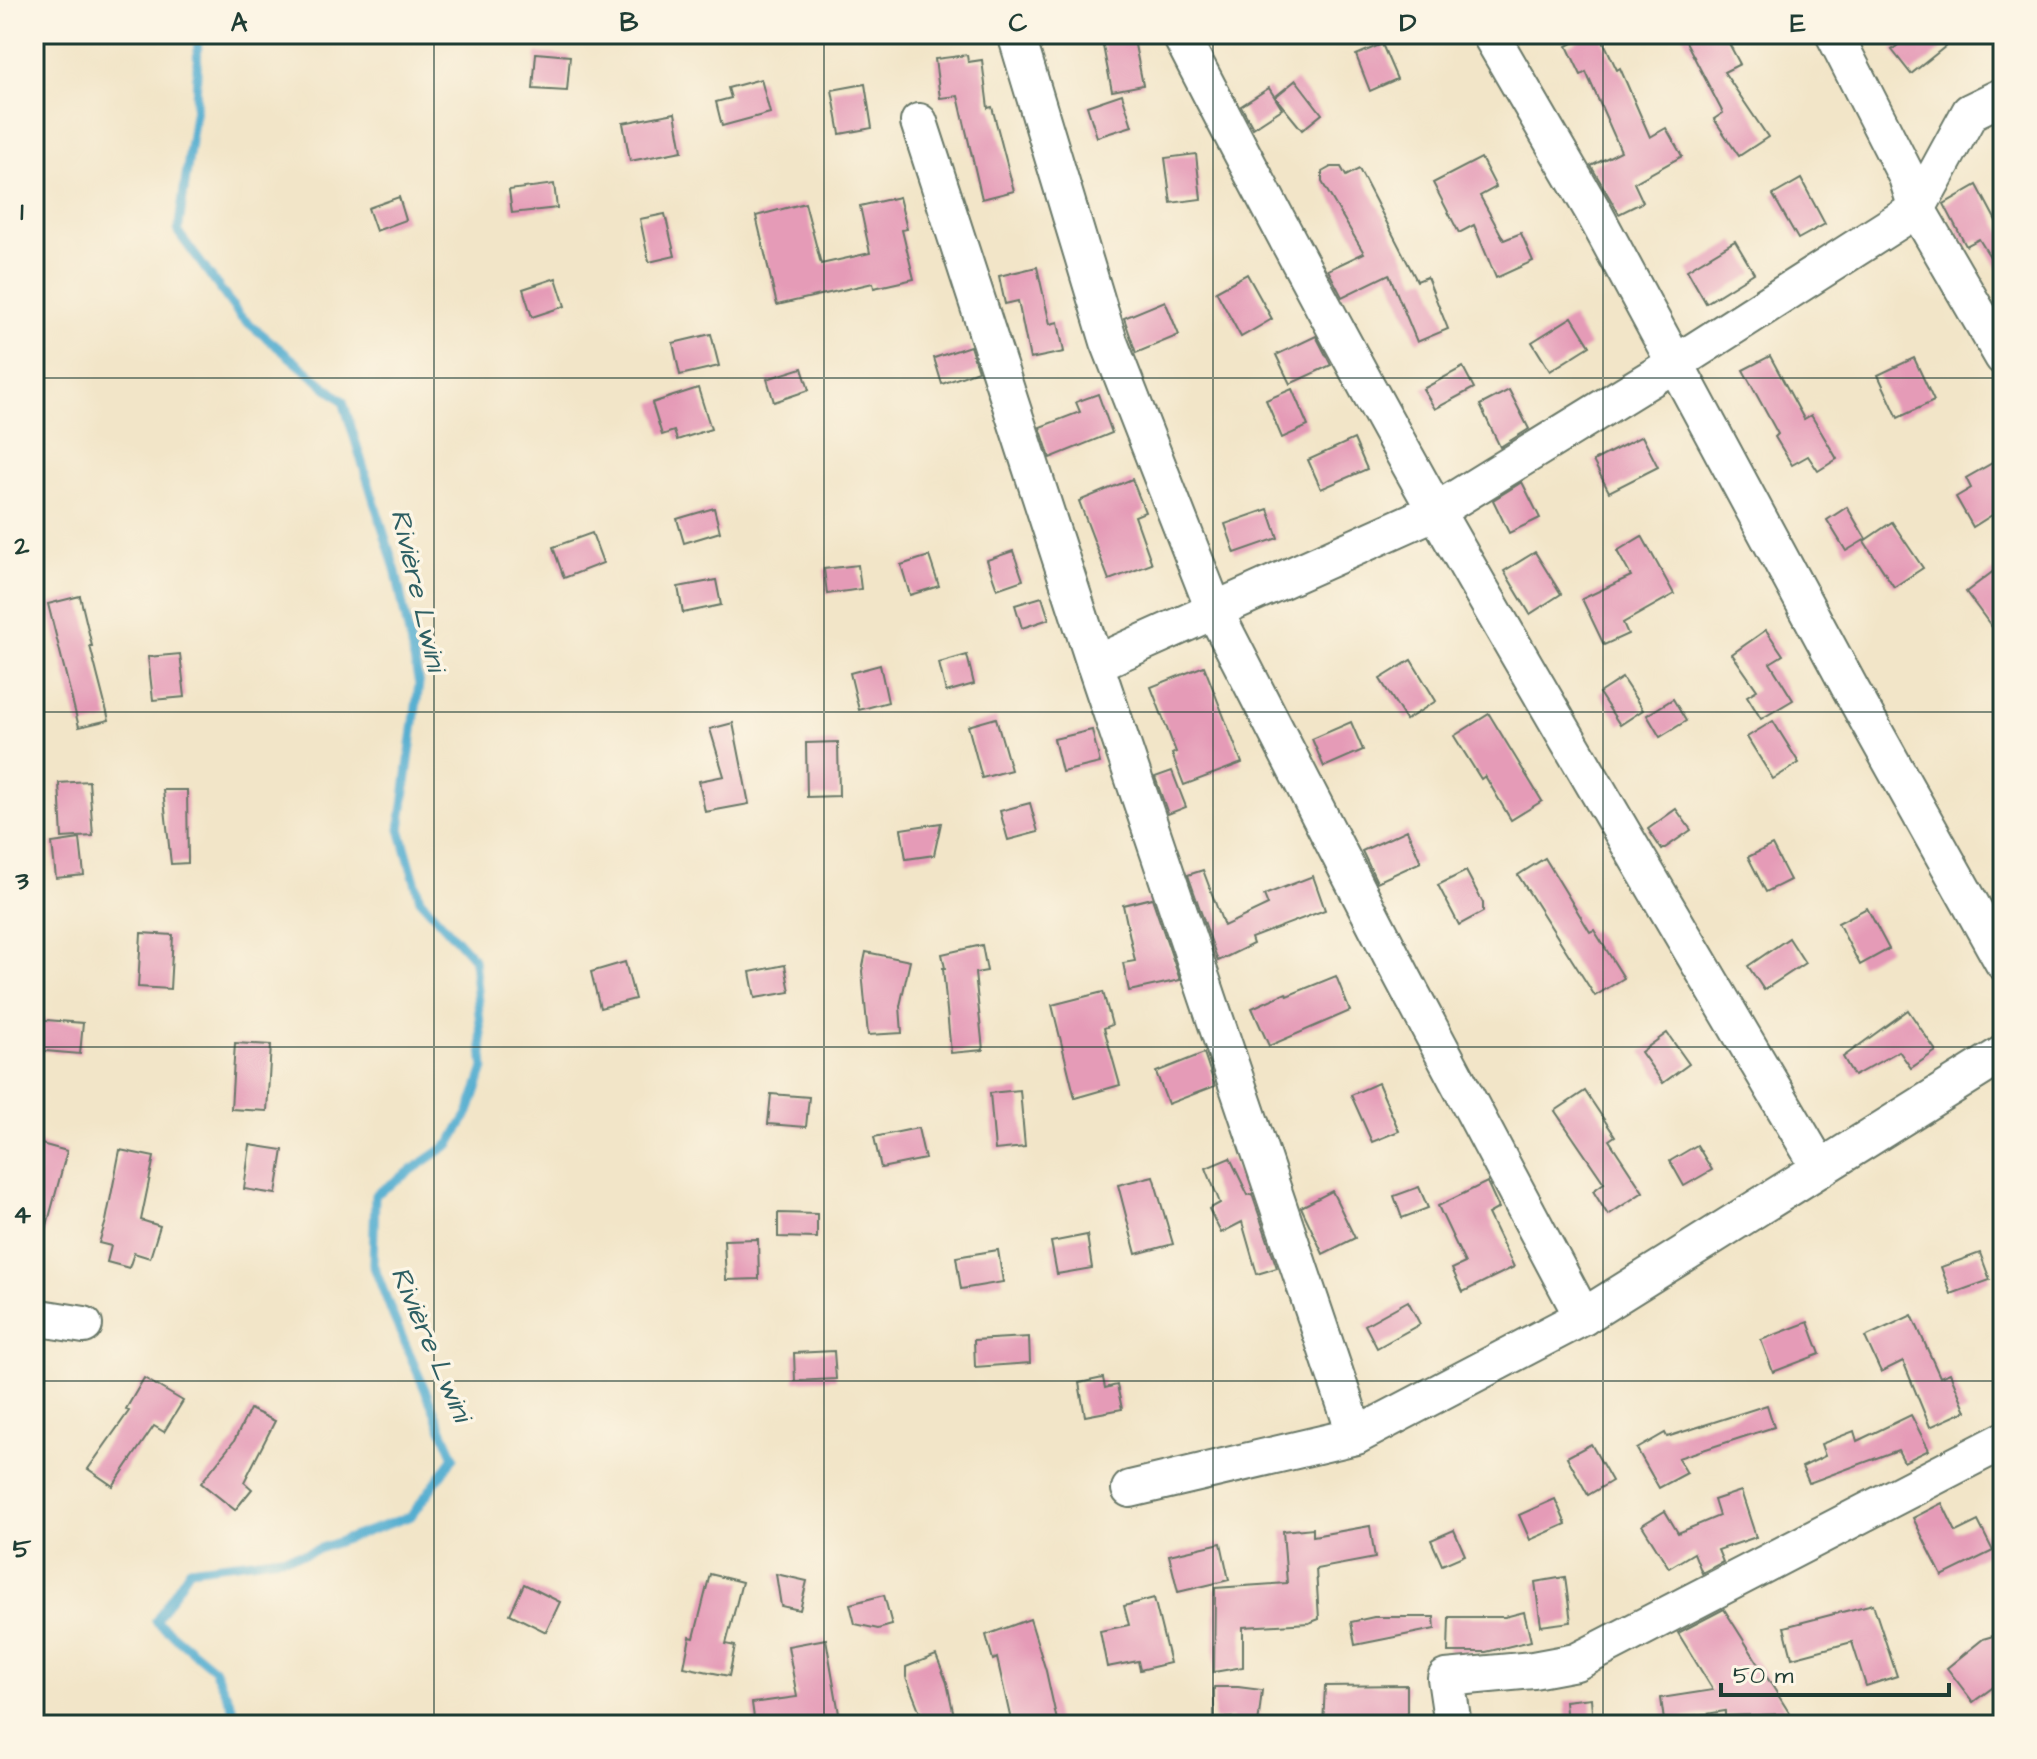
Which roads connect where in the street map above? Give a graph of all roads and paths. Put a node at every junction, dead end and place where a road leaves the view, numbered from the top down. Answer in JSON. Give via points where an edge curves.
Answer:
{"nodes":[{"id":1,"x":1016,"y":34,"type":"edge"},
{"id":2,"x":1180,"y":34,"type":"edge"},
{"id":3,"x":1490,"y":34,"type":"edge"},
{"id":4,"x":1834,"y":34,"type":"edge"},
{"id":5,"x":2003,"y":96,"type":"edge"},
{"id":6,"x":919,"y":122,"type":"dead end"},
{"id":7,"x":1917,"y":209,"type":"junction"},
{"id":8,"x":2003,"y":357,"type":"edge"},
{"id":9,"x":1676,"y":363,"type":"junction"},
{"id":10,"x":1436,"y":511,"type":"junction"},
{"id":11,"x":1215,"y":612,"type":"junction"},
{"id":12,"x":1095,"y":664,"type":"junction"},
{"id":13,"x":2003,"y":962,"type":"edge"},
{"id":14,"x":2003,"y":1054,"type":"edge"},
{"id":15,"x":1820,"y":1168,"type":"junction"},
{"id":16,"x":34,"y":1317,"type":"edge"},
{"id":17,"x":1583,"y":1317,"type":"junction"},
{"id":18,"x":84,"y":1325,"type":"dead end"},
{"id":19,"x":1356,"y":1436,"type":"junction"},
{"id":20,"x":2003,"y":1441,"type":"edge"},
{"id":21,"x":1130,"y":1489,"type":"dead end"},
{"id":22,"x":1453,"y":1725,"type":"edge"}],
"edges":[{"from":1,"to":11,"type":"street","via":[[1109,342]]},
{"from":2,"to":10,"type":"street"},
{"from":3,"to":9,"type":"street"},
{"from":4,"to":7,"type":"street","via":[[1907,177]]},
{"from":5,"to":7,"type":"street","via":[[1970,112]]},
{"from":6,"to":12,"type":"street"},
{"from":7,"to":8,"type":"street"},
{"from":7,"to":9,"type":"street"},
{"from":9,"to":10,"type":"street"},
{"from":9,"to":13,"type":"street"},
{"from":10,"to":11,"type":"street"},
{"from":10,"to":15,"type":"street"},
{"from":11,"to":12,"type":"street"},
{"from":11,"to":17,"type":"street"},
{"from":12,"to":19,"type":"street"},
{"from":14,"to":15,"type":"street"},
{"from":15,"to":17,"type":"street"},
{"from":16,"to":18,"type":"street"},
{"from":17,"to":19,"type":"street"},
{"from":19,"to":21,"type":"street"},
{"from":20,"to":22,"type":"street","via":[[1576,1662],[1446,1678]]}]}
